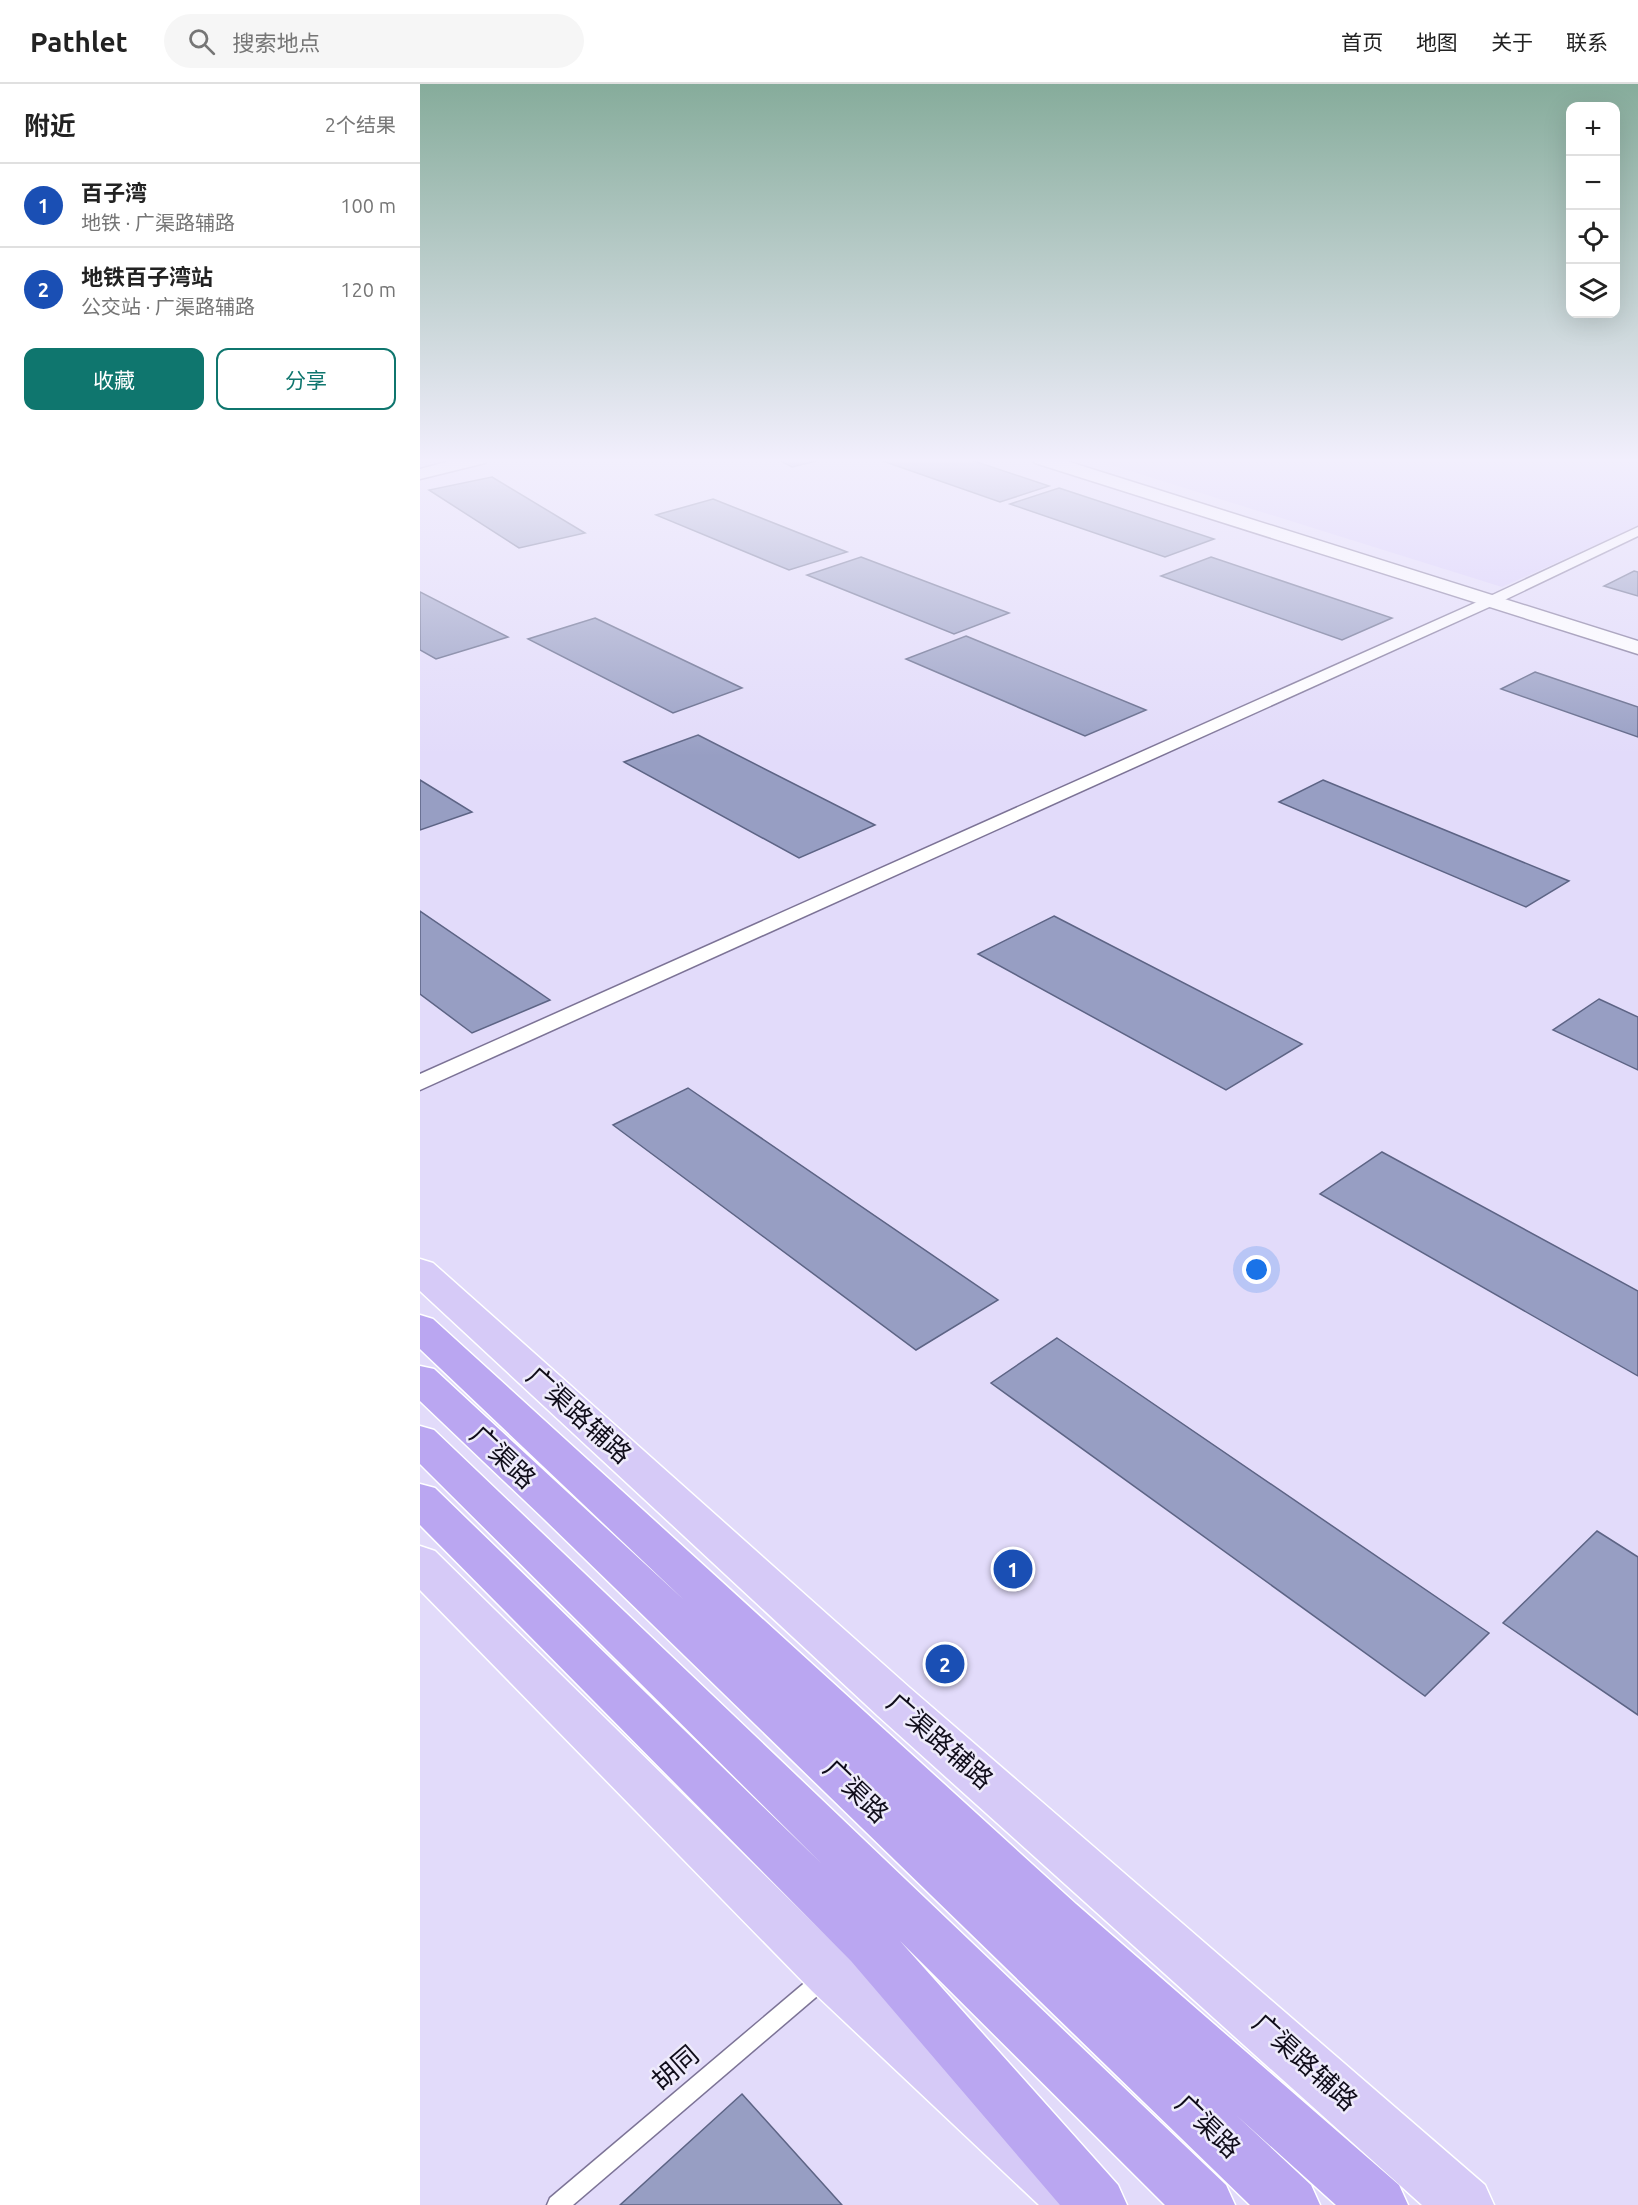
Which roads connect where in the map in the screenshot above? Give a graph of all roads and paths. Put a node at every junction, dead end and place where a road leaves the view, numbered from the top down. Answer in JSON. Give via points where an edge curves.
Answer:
{"nodes":[{"id":1,"x":1355,"y":558,"type":"edge"},
{"id":2,"x":1581,"y":558,"type":"edge"},
{"id":3,"x":1491,"y":601,"type":"junction"},
{"id":4,"x":1638,"y":648,"type":"edge"},
{"id":5,"x":420,"y":1083,"type":"edge"},
{"id":6,"x":426,"y":1295,"type":"edge"},
{"id":7,"x":420,"y":1379,"type":"edge"},
{"id":8,"x":420,"y":1440,"type":"edge"},
{"id":9,"x":420,"y":1499,"type":"edge"},
{"id":10,"x":420,"y":1563,"type":"edge"},
{"id":11,"x":849,"y":1959,"type":"junction"},
{"id":12,"x":557,"y":2205,"type":"edge"},
{"id":13,"x":1081,"y":2205,"type":"edge"},
{"id":14,"x":1098,"y":2205,"type":"edge"},
{"id":15,"x":1206,"y":2205,"type":"edge"},
{"id":16,"x":1291,"y":2205,"type":"edge"},
{"id":17,"x":1379,"y":2205,"type":"edge"},
{"id":18,"x":1465,"y":2205,"type":"edge"}],
"edges":[{"from":1,"to":3,"type":"street"},
{"from":2,"to":3,"type":"street"},
{"from":3,"to":4,"type":"street"},
{"from":3,"to":5,"type":"street"},
{"from":6,"to":17,"type":"highway","via":[[1058,1921]]},
{"from":6,"to":18,"type":"main road","name":"广渠路辅路"},
{"from":7,"to":16,"type":"highway","name":"广渠路"},
{"from":8,"to":15,"type":"highway","name":"广渠路"},
{"from":9,"to":11,"type":"highway"},
{"from":10,"to":11,"type":"main road"},
{"from":11,"to":12,"type":"lane","name":"胡同","via":[[766,2025]]},
{"from":11,"to":13,"type":"main road"},
{"from":11,"to":14,"type":"highway"}]}
